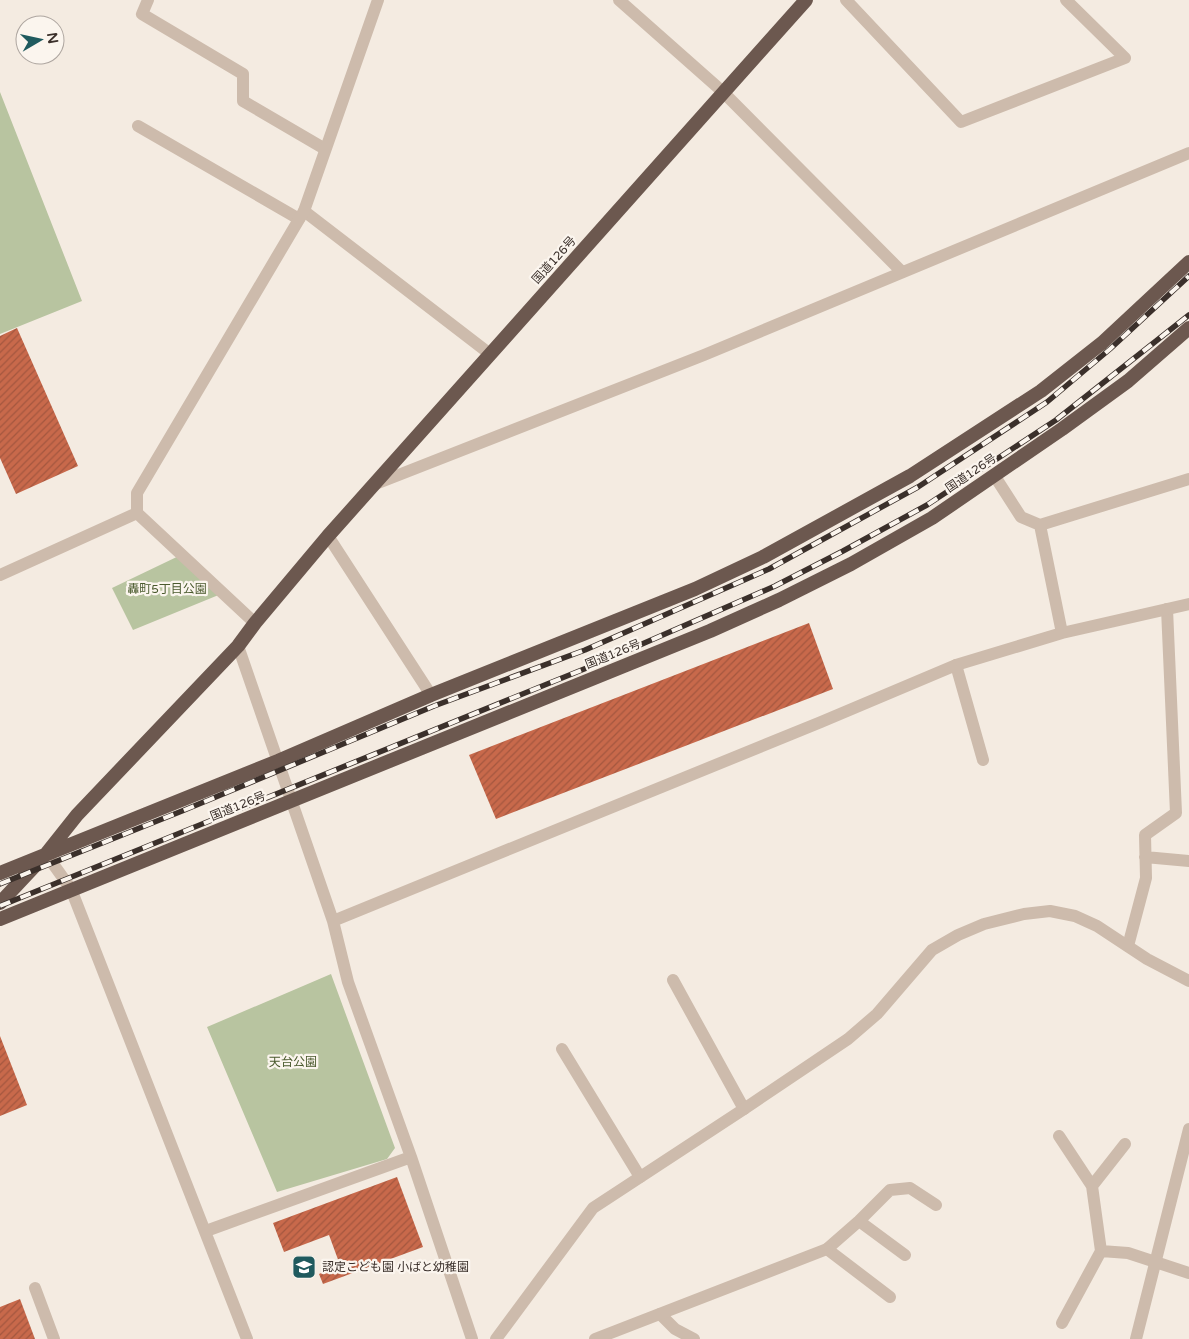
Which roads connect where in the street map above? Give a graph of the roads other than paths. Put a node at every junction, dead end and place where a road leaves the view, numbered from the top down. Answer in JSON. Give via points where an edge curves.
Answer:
{"nodes":[{"id":1,"x":148,"y":0,"type":"edge"},
{"id":2,"x":378,"y":0,"type":"edge"},
{"id":3,"x":619,"y":0,"type":"edge"},
{"id":4,"x":806,"y":0,"type":"edge"},
{"id":5,"x":846,"y":0,"type":"edge"},
{"id":6,"x":1066,"y":0,"type":"edge"},
{"id":7,"x":723,"y":92,"type":"junction"},
{"id":8,"x":138,"y":126,"type":"dead end"},
{"id":9,"x":326,"y":149,"type":"junction"},
{"id":10,"x":1189,"y":153,"type":"edge"},
{"id":11,"x":301,"y":215,"type":"junction"},
{"id":12,"x":1189,"y":262,"type":"edge"},
{"id":13,"x":902,"y":272,"type":"junction"},
{"id":14,"x":1189,"y":328,"type":"edge"},
{"id":15,"x":490,"y":354,"type":"junction"},
{"id":16,"x":994,"y":475,"type":"junction"},
{"id":17,"x":1189,"y":480,"type":"edge"},
{"id":18,"x":373,"y":485,"type":"junction"},
{"id":19,"x":137,"y":513,"type":"junction"},
{"id":20,"x":1040,"y":525,"type":"junction"},
{"id":21,"x":328,"y":536,"type":"junction"},
{"id":22,"x":0,"y":575,"type":"edge"},
{"id":23,"x":1189,"y":604,"type":"edge"},
{"id":24,"x":1166,"y":609,"type":"junction"},
{"id":25,"x":255,"y":623,"type":"junction"},
{"id":26,"x":1062,"y":633,"type":"junction"},
{"id":27,"x":238,"y":646,"type":"junction"},
{"id":28,"x":956,"y":665,"type":"junction"},
{"id":29,"x":431,"y":695,"type":"junction"},
{"id":30,"x":983,"y":760,"type":"dead end"},
{"id":31,"x":278,"y":761,"type":"junction"},
{"id":32,"x":292,"y":801,"type":"junction"},
{"id":33,"x":46,"y":854,"type":"junction"},
{"id":34,"x":1145,"y":857,"type":"junction"},
{"id":35,"x":1189,"y":861,"type":"edge"},
{"id":36,"x":0,"y":873,"type":"edge"},
{"id":37,"x":71,"y":889,"type":"junction"},
{"id":38,"x":0,"y":903,"type":"edge"},
{"id":39,"x":0,"y":919,"type":"edge"},
{"id":40,"x":332,"y":921,"type":"junction"},
{"id":41,"x":1128,"y":946,"type":"junction"},
{"id":42,"x":673,"y":980,"type":"dead end"},
{"id":43,"x":1189,"y":981,"type":"edge"},
{"id":44,"x":562,"y":1049,"type":"dead end"},
{"id":45,"x":744,"y":1109,"type":"junction"},
{"id":46,"x":1189,"y":1129,"type":"edge"},
{"id":47,"x":1059,"y":1136,"type":"dead end"},
{"id":48,"x":1125,"y":1144,"type":"dead end"},
{"id":49,"x":411,"y":1157,"type":"junction"},
{"id":50,"x":640,"y":1177,"type":"junction"},
{"id":51,"x":1092,"y":1186,"type":"junction"},
{"id":52,"x":936,"y":1205,"type":"dead end"},
{"id":53,"x":860,"y":1221,"type":"junction"},
{"id":54,"x":206,"y":1231,"type":"junction"},
{"id":55,"x":827,"y":1248,"type":"junction"},
{"id":56,"x":1102,"y":1251,"type":"junction"},
{"id":57,"x":905,"y":1255,"type":"dead end"},
{"id":58,"x":1156,"y":1261,"type":"junction"},
{"id":59,"x":1189,"y":1273,"type":"edge"},
{"id":60,"x":35,"y":1288,"type":"dead end"},
{"id":61,"x":890,"y":1297,"type":"dead end"},
{"id":62,"x":660,"y":1314,"type":"junction"},
{"id":63,"x":1062,"y":1322,"type":"dead end"},
{"id":64,"x":54,"y":1339,"type":"edge"},
{"id":65,"x":247,"y":1339,"type":"edge"},
{"id":66,"x":472,"y":1339,"type":"edge"},
{"id":67,"x":496,"y":1339,"type":"edge"},
{"id":68,"x":595,"y":1339,"type":"edge"},
{"id":69,"x":694,"y":1339,"type":"edge"},
{"id":70,"x":1136,"y":1339,"type":"edge"}],
"edges":[{"from":1,"to":9,"type":"street","via":[[142,14],[243,74],[242,102]]},
{"from":2,"to":9,"type":"street"},
{"from":3,"to":7,"type":"street"},
{"from":4,"to":7,"type":"highway","name":"国道126号"},
{"from":5,"to":6,"type":"street","via":[[962,122],[1125,58]]},
{"from":7,"to":13,"type":"street"},
{"from":7,"to":15,"type":"highway","name":"国道126号"},
{"from":8,"to":11,"type":"street"},
{"from":9,"to":11,"type":"street"},
{"from":10,"to":13,"type":"street"},
{"from":11,"to":15,"type":"street"},
{"from":11,"to":19,"type":"street","via":[[137,493]]},
{"from":12,"to":29,"type":"highway","name":"国道126号","via":[[1102,343],[1041,391],[892,486],[763,557],[695,589]]},
{"from":13,"to":18,"type":"street","via":[[704,355]]},
{"from":14,"to":16,"type":"highway","name":"国道126号","via":[[1128,381]]},
{"from":15,"to":18,"type":"highway","name":"国道126号"},
{"from":16,"to":20,"type":"street","via":[[1021,517]]},
{"from":16,"to":32,"type":"highway","name":"国道126号","via":[[932,518],[779,600]]},
{"from":17,"to":20,"type":"street"},
{"from":18,"to":21,"type":"highway","name":"国道126号"},
{"from":19,"to":22,"type":"street"},
{"from":19,"to":25,"type":"street"},
{"from":20,"to":26,"type":"street"},
{"from":21,"to":25,"type":"highway","name":"国道126号"},
{"from":21,"to":29,"type":"street"},
{"from":23,"to":24,"type":"street"},
{"from":24,"to":26,"type":"street"},
{"from":24,"to":34,"type":"street","via":[[1176,813],[1145,835]]},
{"from":25,"to":27,"type":"highway","name":"国道126号"},
{"from":26,"to":28,"type":"street"},
{"from":27,"to":31,"type":"street"},
{"from":27,"to":33,"type":"highway","name":"国道126号","via":[[77,815]]},
{"from":28,"to":30,"type":"street"},
{"from":28,"to":40,"type":"street"},
{"from":29,"to":31,"type":"highway","name":"国道126号"},
{"from":31,"to":32,"type":"street"},
{"from":31,"to":33,"type":"highway","name":"国道126号"},
{"from":32,"to":37,"type":"highway","name":"国道126号"},
{"from":32,"to":40,"type":"street"},
{"from":33,"to":36,"type":"highway","name":"国道126号"},
{"from":33,"to":37,"type":"street"},
{"from":33,"to":38,"type":"highway","name":"国道126号"},
{"from":34,"to":35,"type":"street"},
{"from":34,"to":41,"type":"street","via":[[1146,878]]},
{"from":37,"to":39,"type":"highway","name":"国道126号"},
{"from":37,"to":54,"type":"street"},
{"from":40,"to":49,"type":"street","via":[[348,982]]},
{"from":41,"to":43,"type":"street"},
{"from":41,"to":45,"type":"street","via":[[1075,916],[1050,911],[984,924],[958,935],[932,950],[877,1014],[848,1039]]},
{"from":42,"to":45,"type":"street"},
{"from":44,"to":50,"type":"street"},
{"from":45,"to":50,"type":"street"},
{"from":46,"to":58,"type":"street"},
{"from":47,"to":51,"type":"street"},
{"from":48,"to":51,"type":"street"},
{"from":49,"to":54,"type":"street"},
{"from":49,"to":66,"type":"street"},
{"from":50,"to":67,"type":"street","via":[[593,1208]]},
{"from":51,"to":56,"type":"street"},
{"from":52,"to":53,"type":"street","via":[[910,1188],[890,1190]]},
{"from":53,"to":55,"type":"street"},
{"from":53,"to":57,"type":"street"},
{"from":54,"to":65,"type":"street"},
{"from":55,"to":61,"type":"street"},
{"from":55,"to":62,"type":"street"},
{"from":56,"to":58,"type":"street","via":[[1128,1253]]},
{"from":56,"to":63,"type":"street"},
{"from":58,"to":59,"type":"street"},
{"from":58,"to":70,"type":"street"},
{"from":60,"to":64,"type":"street"},
{"from":62,"to":68,"type":"street"},
{"from":62,"to":69,"type":"street","via":[[674,1329]]}]}
